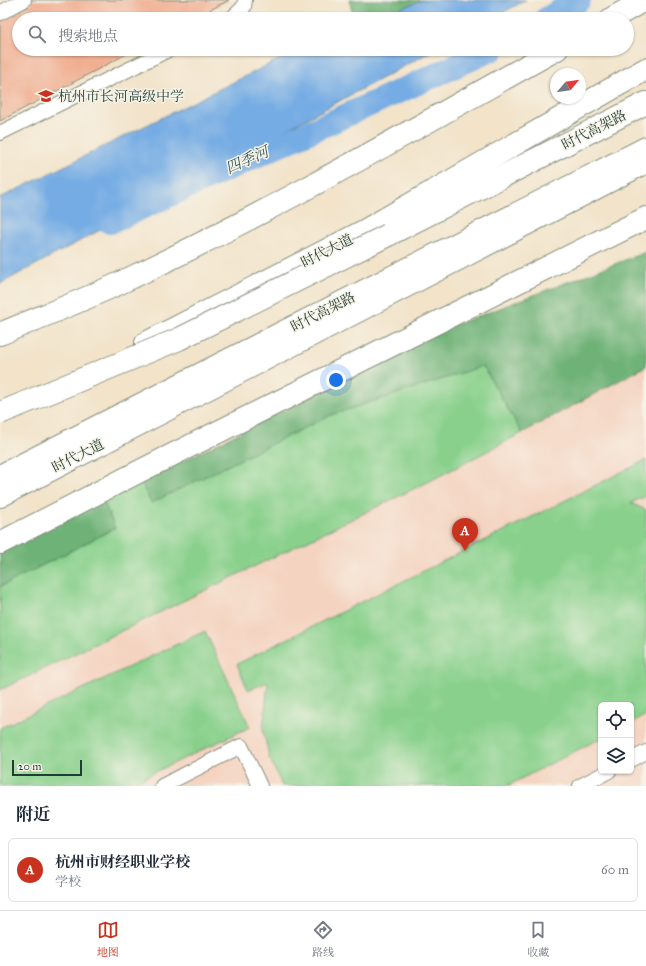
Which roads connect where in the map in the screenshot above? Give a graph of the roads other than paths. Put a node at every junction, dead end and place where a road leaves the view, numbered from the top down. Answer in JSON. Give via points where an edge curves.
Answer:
{"nodes":[{"id":1,"x":24,"y":0,"type":"edge"},
{"id":2,"x":245,"y":0,"type":"edge"},
{"id":3,"x":644,"y":0,"type":"edge"},
{"id":4,"x":239,"y":12,"type":"edge"},
{"id":5,"x":623,"y":12,"type":"edge"},
{"id":6,"x":0,"y":13,"type":"edge"},
{"id":7,"x":156,"y":56,"type":"edge"},
{"id":8,"x":544,"y":56,"type":"edge"},
{"id":9,"x":646,"y":69,"type":"edge"},
{"id":10,"x":646,"y":103,"type":"edge"},
{"id":11,"x":0,"y":133,"type":"edge"},
{"id":12,"x":646,"y":148,"type":"edge"},
{"id":13,"x":646,"y":162,"type":"edge"},
{"id":14,"x":646,"y":218,"type":"edge"},
{"id":15,"x":646,"y":234,"type":"edge"},
{"id":16,"x":514,"y":284,"type":"junction"},
{"id":17,"x":0,"y":334,"type":"edge"},
{"id":18,"x":0,"y":413,"type":"edge"},
{"id":19,"x":0,"y":419,"type":"edge"},
{"id":20,"x":0,"y":476,"type":"edge"},
{"id":21,"x":0,"y":496,"type":"edge"},
{"id":22,"x":0,"y":542,"type":"edge"},
{"id":23,"x":646,"y":752,"type":"edge"},
{"id":24,"x":634,"y":758,"type":"edge"},
{"id":25,"x":603,"y":774,"type":"edge"},
{"id":26,"x":162,"y":786,"type":"edge"},
{"id":27,"x":260,"y":786,"type":"edge"},
{"id":28,"x":580,"y":786,"type":"edge"}],
"edges":[{"from":1,"to":6,"type":"lane"},
{"from":2,"to":4,"type":"lane","via":[[244,7]]},
{"from":3,"to":5,"type":"main road"},
{"from":7,"to":11,"type":"lane"},
{"from":8,"to":17,"type":"main road","via":[[250,218],[121,282]]},
{"from":9,"to":19,"type":"main road","name":"时代大道","via":[[364,231]]},
{"from":10,"to":18,"type":"main road","name":"时代高架路","bridge":true,"via":[[179,339]]},
{"from":12,"to":20,"type":"main road","name":"时代高架路"},
{"from":13,"to":21,"type":"main road","name":"时代大道"},
{"from":14,"to":16,"type":"main road"},
{"from":15,"to":16,"type":"main road"},
{"from":16,"to":22,"type":"main road"},
{"from":23,"to":24,"type":"lane"},
{"from":25,"to":28,"type":"lane"},
{"from":26,"to":27,"type":"lane","via":[[241,746]]}]}
